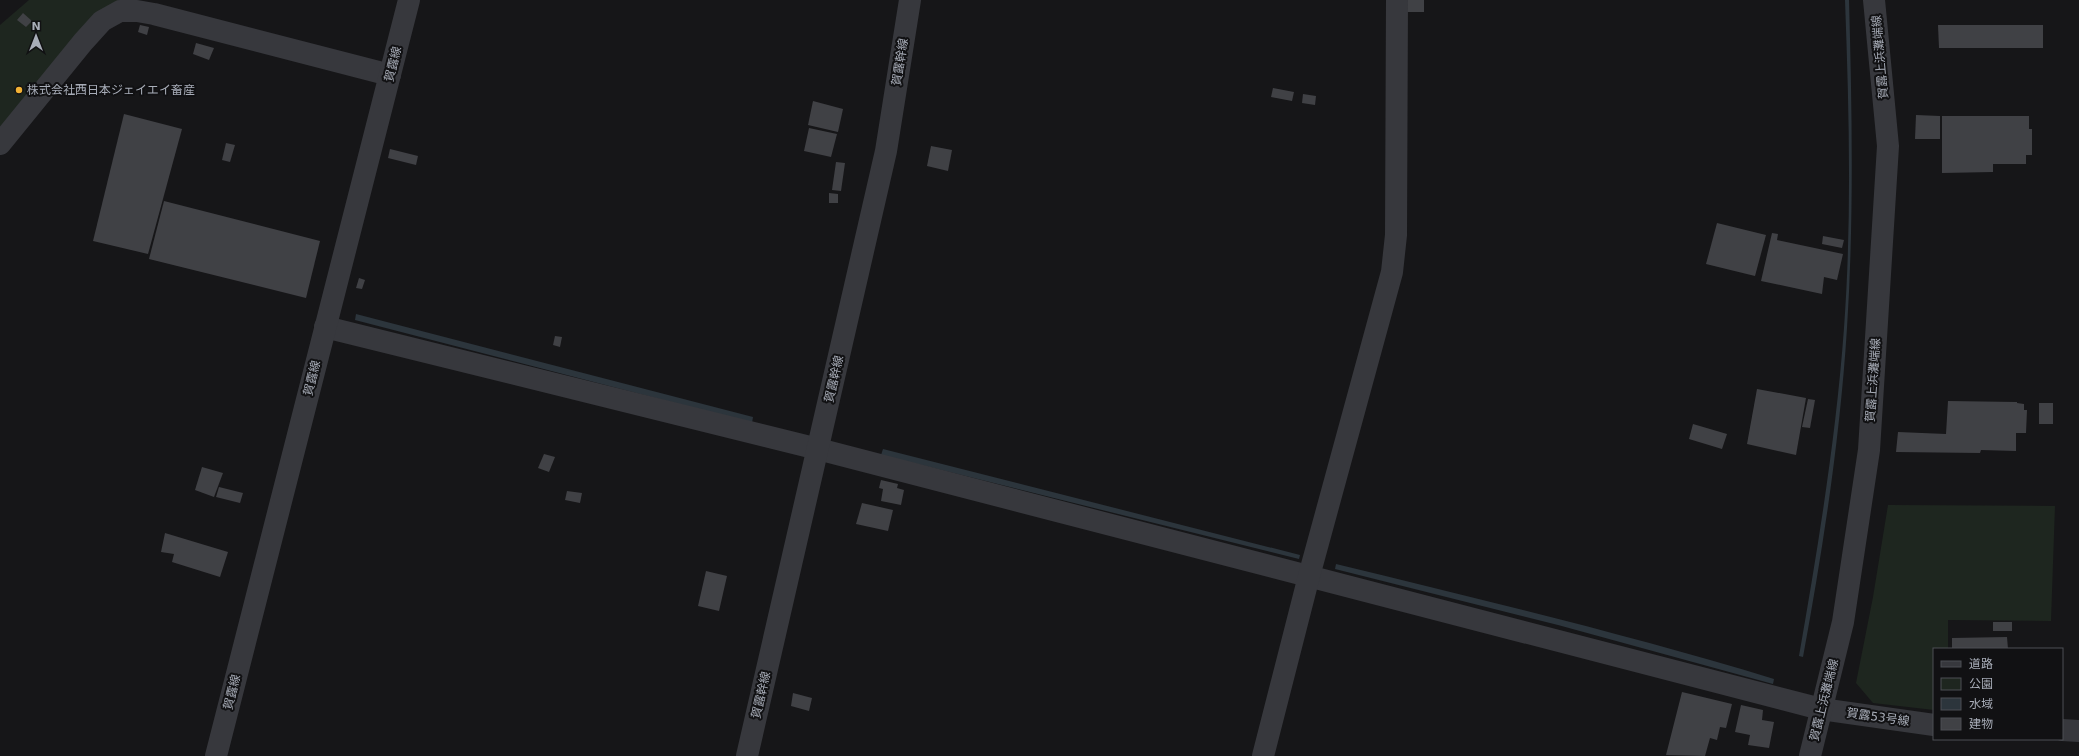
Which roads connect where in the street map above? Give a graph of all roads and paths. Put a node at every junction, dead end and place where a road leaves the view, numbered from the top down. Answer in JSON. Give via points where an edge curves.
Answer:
{"nodes":[{"id":1,"x":409,"y":0,"type":"edge"},
{"id":2,"x":910,"y":0,"type":"edge"},
{"id":3,"x":1397,"y":0,"type":"edge"},
{"id":4,"x":1874,"y":0,"type":"edge"},
{"id":5,"x":390,"y":75,"type":"junction"},
{"id":6,"x":0,"y":144,"type":"edge"},
{"id":7,"x":325,"y":327,"type":"junction"},
{"id":8,"x":818,"y":449,"type":"junction"},
{"id":9,"x":1309,"y":576,"type":"junction"},
{"id":10,"x":1821,"y":710,"type":"junction"},
{"id":11,"x":1933,"y":725,"type":"edge"},
{"id":12,"x":2063,"y":730,"type":"edge"},
{"id":13,"x":2079,"y":731,"type":"edge"},
{"id":14,"x":216,"y":756,"type":"edge"},
{"id":15,"x":747,"y":756,"type":"edge"},
{"id":16,"x":1263,"y":756,"type":"edge"},
{"id":17,"x":1810,"y":756,"type":"edge"}],
"edges":[{"from":1,"to":5,"type":"street","name":"賀露線"},
{"from":2,"to":8,"type":"street","name":"賀露幹線","via":[[886,152]]},
{"from":3,"to":9,"type":"street","via":[[1396,235],[1392,272]]},
{"from":4,"to":10,"type":"street","name":"賀露上浜灘端線","via":[[1888,146],[1869,450],[1843,622]]},
{"from":5,"to":6,"type":"street","via":[[154,14],[120,11],[102,21],[83,42]]},
{"from":5,"to":7,"type":"street","name":"賀露線"},
{"from":7,"to":8,"type":"street","name":"賀露53号線"},
{"from":7,"to":14,"type":"street","name":"賀露線"},
{"from":8,"to":9,"type":"street","name":"賀露53号線"},
{"from":8,"to":15,"type":"street","name":"賀露幹線"},
{"from":9,"to":10,"type":"street","name":"賀露53号線"},
{"from":9,"to":16,"type":"street"},
{"from":10,"to":11,"type":"street","name":"賀露53号線"},
{"from":10,"to":17,"type":"street","name":"賀露上浜灘端線"},
{"from":12,"to":13,"type":"street"}]}
